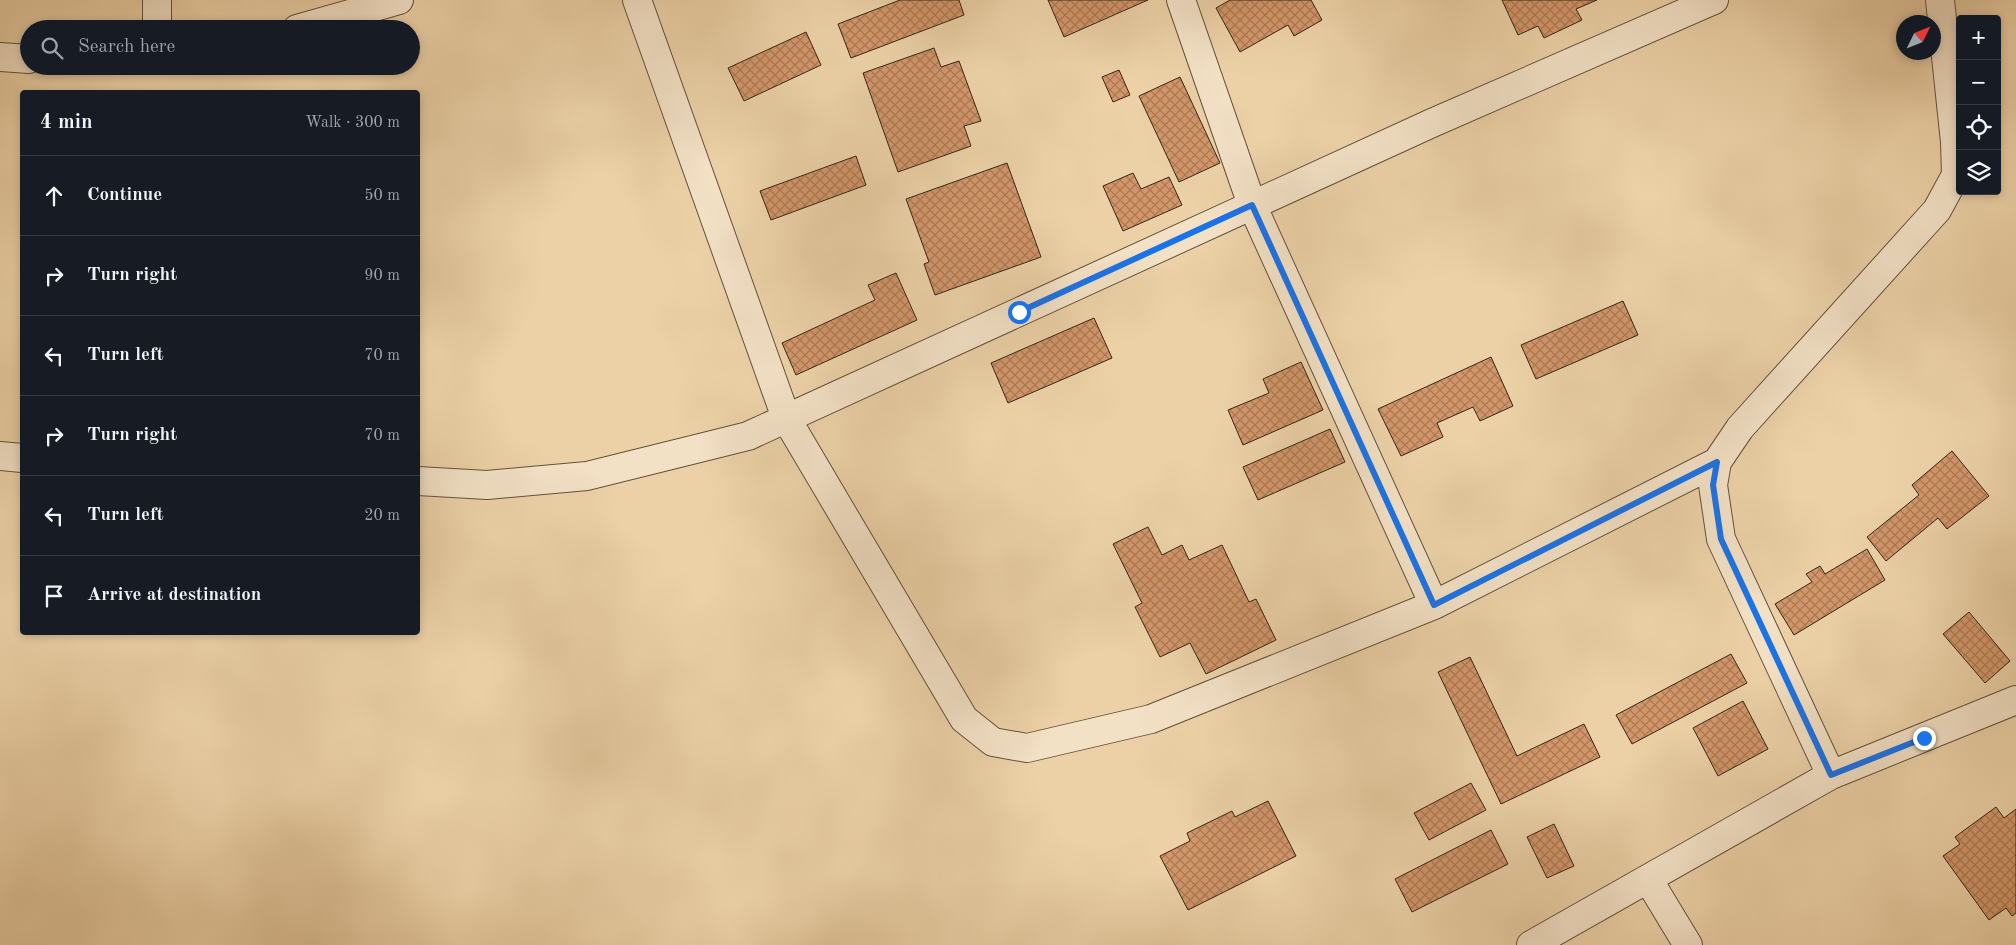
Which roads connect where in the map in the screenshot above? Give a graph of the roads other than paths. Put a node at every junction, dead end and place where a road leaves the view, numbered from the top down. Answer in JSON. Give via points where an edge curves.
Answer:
{"nodes":[{"id":1,"x":156,"y":0,"type":"edge"},
{"id":2,"x":400,"y":0,"type":"edge"},
{"id":3,"x":637,"y":0,"type":"edge"},
{"id":4,"x":1181,"y":0,"type":"edge"},
{"id":5,"x":1714,"y":0,"type":"edge"},
{"id":6,"x":1940,"y":0,"type":"edge"},
{"id":7,"x":157,"y":20,"type":"edge"},
{"id":8,"x":329,"y":20,"type":"edge"},
{"id":9,"x":0,"y":57,"type":"edge"},
{"id":10,"x":20,"y":59,"type":"edge"},
{"id":11,"x":1252,"y":205,"type":"junction"},
{"id":12,"x":786,"y":418,"type":"junction"},
{"id":13,"x":0,"y":456,"type":"edge"},
{"id":14,"x":20,"y":458,"type":"edge"},
{"id":15,"x":1717,"y":462,"type":"junction"},
{"id":16,"x":420,"y":481,"type":"edge"},
{"id":17,"x":1434,"y":605,"type":"junction"},
{"id":18,"x":2016,"y":700,"type":"edge"},
{"id":19,"x":1831,"y":775,"type":"junction"},
{"id":20,"x":1648,"y":878,"type":"junction"},
{"id":21,"x":1530,"y":945,"type":"edge"},
{"id":22,"x":1688,"y":945,"type":"edge"}],
"edges":[{"from":1,"to":7,"type":"street"},
{"from":2,"to":8,"type":"street"},
{"from":3,"to":12,"type":"street"},
{"from":4,"to":11,"type":"street"},
{"from":5,"to":11,"type":"street","via":[[1432,122]]},
{"from":6,"to":15,"type":"street","via":[[1956,175],[1938,210],[1740,428]]},
{"from":9,"to":10,"type":"street"},
{"from":11,"to":12,"type":"street"},
{"from":11,"to":17,"type":"street"},
{"from":12,"to":16,"type":"street","via":[[748,436],[587,476],[487,485]]},
{"from":12,"to":17,"type":"street","via":[[964,719],[993,742],[1027,748],[1151,719]]},
{"from":13,"to":14,"type":"street"},
{"from":15,"to":17,"type":"street"},
{"from":15,"to":19,"type":"street","via":[[1713,485],[1721,539]]},
{"from":18,"to":19,"type":"street"},
{"from":19,"to":20,"type":"street"},
{"from":20,"to":21,"type":"street"},
{"from":20,"to":22,"type":"street"}]}
